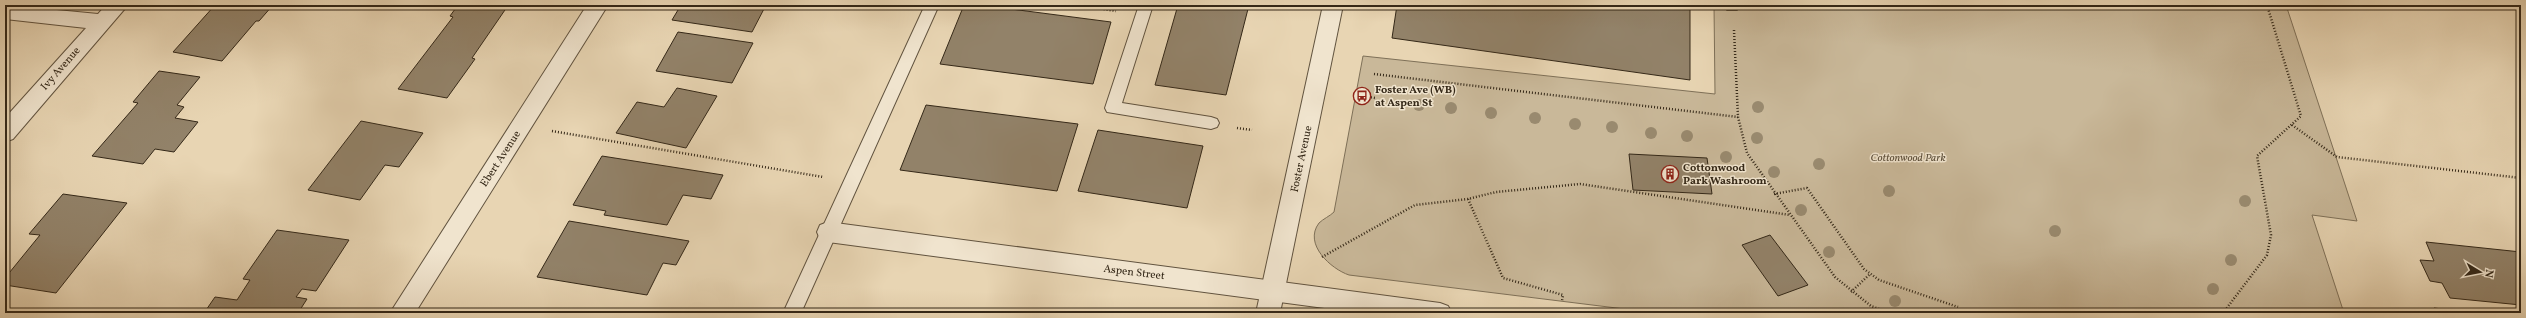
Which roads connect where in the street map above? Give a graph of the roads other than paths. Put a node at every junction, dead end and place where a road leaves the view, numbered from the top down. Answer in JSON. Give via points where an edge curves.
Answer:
{"nodes":[{"id":1,"x":118,"y":5,"type":"edge"},
{"id":2,"x":598,"y":5,"type":"edge"},
{"id":3,"x":932,"y":5,"type":"edge"},
{"id":4,"x":1333,"y":5,"type":"edge"},
{"id":5,"x":1144,"y":10,"type":"edge"},
{"id":6,"x":5,"y":11,"type":"edge"},
{"id":7,"x":103,"y":22,"type":"junction"},
{"id":8,"x":1211,"y":123,"type":"dead end"},
{"id":9,"x":5,"y":133,"type":"edge"},
{"id":10,"x":828,"y":232,"type":"junction"},
{"id":11,"x":1273,"y":290,"type":"junction"},
{"id":12,"x":402,"y":313,"type":"edge"},
{"id":13,"x":792,"y":313,"type":"edge"},
{"id":14,"x":1268,"y":313,"type":"edge"},
{"id":15,"x":1440,"y":313,"type":"edge"}],
"edges":[{"from":1,"to":7,"type":"street","name":"Ivy Avenue"},
{"from":2,"to":12,"type":"street","name":"Ebert Avenue"},
{"from":3,"to":10,"type":"lane"},
{"from":4,"to":11,"type":"street","name":"Foster Avenue"},
{"from":5,"to":8,"type":"lane","via":[[1112,108]]},
{"from":6,"to":7,"type":"street"},
{"from":7,"to":9,"type":"street","name":"Ivy Avenue"},
{"from":10,"to":11,"type":"street","name":"Aspen Street"},
{"from":10,"to":13,"type":"lane"},
{"from":11,"to":14,"type":"street","name":"Foster Avenue"},
{"from":11,"to":15,"type":"street","name":"Aspen Street"}]}
